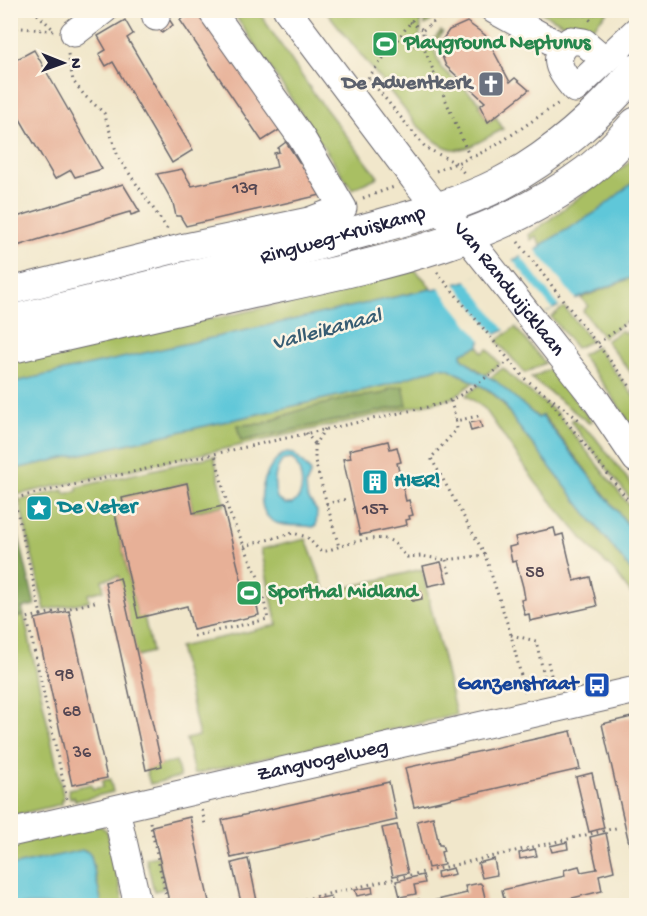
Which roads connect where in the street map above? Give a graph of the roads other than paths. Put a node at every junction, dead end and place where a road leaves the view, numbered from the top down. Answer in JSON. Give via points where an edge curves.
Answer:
{"nodes":[{"id":1,"x":211,"y":10,"type":"edge"},
{"id":2,"x":287,"y":10,"type":"edge"},
{"id":3,"x":494,"y":10,"type":"edge"},
{"id":4,"x":107,"y":15,"type":"edge"},
{"id":5,"x":636,"y":31,"type":"edge"},
{"id":6,"x":71,"y":42,"type":"road end"},
{"id":7,"x":562,"y":47,"type":"junction"},
{"id":8,"x":605,"y":60,"type":"junction"},
{"id":9,"x":636,"y":71,"type":"edge"},
{"id":10,"x":636,"y":126,"type":"edge"},
{"id":11,"x":438,"y":209,"type":"junction"},
{"id":12,"x":466,"y":236,"type":"junction"},
{"id":13,"x":10,"y":291,"type":"edge"},
{"id":14,"x":10,"y":322,"type":"edge"},
{"id":15,"x":10,"y":346,"type":"edge"},
{"id":16,"x":636,"y":459,"type":"edge"},
{"id":17,"x":636,"y":690,"type":"edge"},
{"id":18,"x":116,"y":810,"type":"junction"},
{"id":19,"x":10,"y":833,"type":"edge"},
{"id":20,"x":138,"y":906,"type":"edge"}],
"edges":[{"from":1,"to":13,"type":"street","name":"Ringweg-Kruiskamp","via":[[301,137],[343,207],[309,221]]},
{"from":2,"to":11,"type":"street","name":"Van Randwijcklaan"},
{"from":3,"to":7,"type":"street"},
{"from":4,"to":6,"type":"street","via":[[85,23]]},
{"from":5,"to":8,"type":"street"},
{"from":7,"to":8,"type":"street","via":[[570,40],[584,42]]},
{"from":7,"to":8,"type":"street","via":[[560,70],[575,89]]},
{"from":9,"to":11,"type":"main road","name":"Ringweg-Kruiskamp","via":[[561,145],[500,184]]},
{"from":10,"to":12,"type":"main road","name":"Ringweg-Kruiskamp","via":[[589,171],[532,207]]},
{"from":11,"to":12,"type":"street","name":"Van Randwijcklaan"},
{"from":11,"to":14,"type":"main road","name":"Ringweg-Kruiskamp","via":[[204,274]]},
{"from":12,"to":15,"type":"main road","name":"Ringweg-Kruiskamp","via":[[289,284]]},
{"from":12,"to":16,"type":"street","name":"Van Randwijcklaan","via":[[596,400]]},
{"from":17,"to":18,"type":"street","name":"Zangvogelweg"},
{"from":18,"to":19,"type":"street","name":"Zangvogelweg"},
{"from":18,"to":20,"type":"street"}]}
